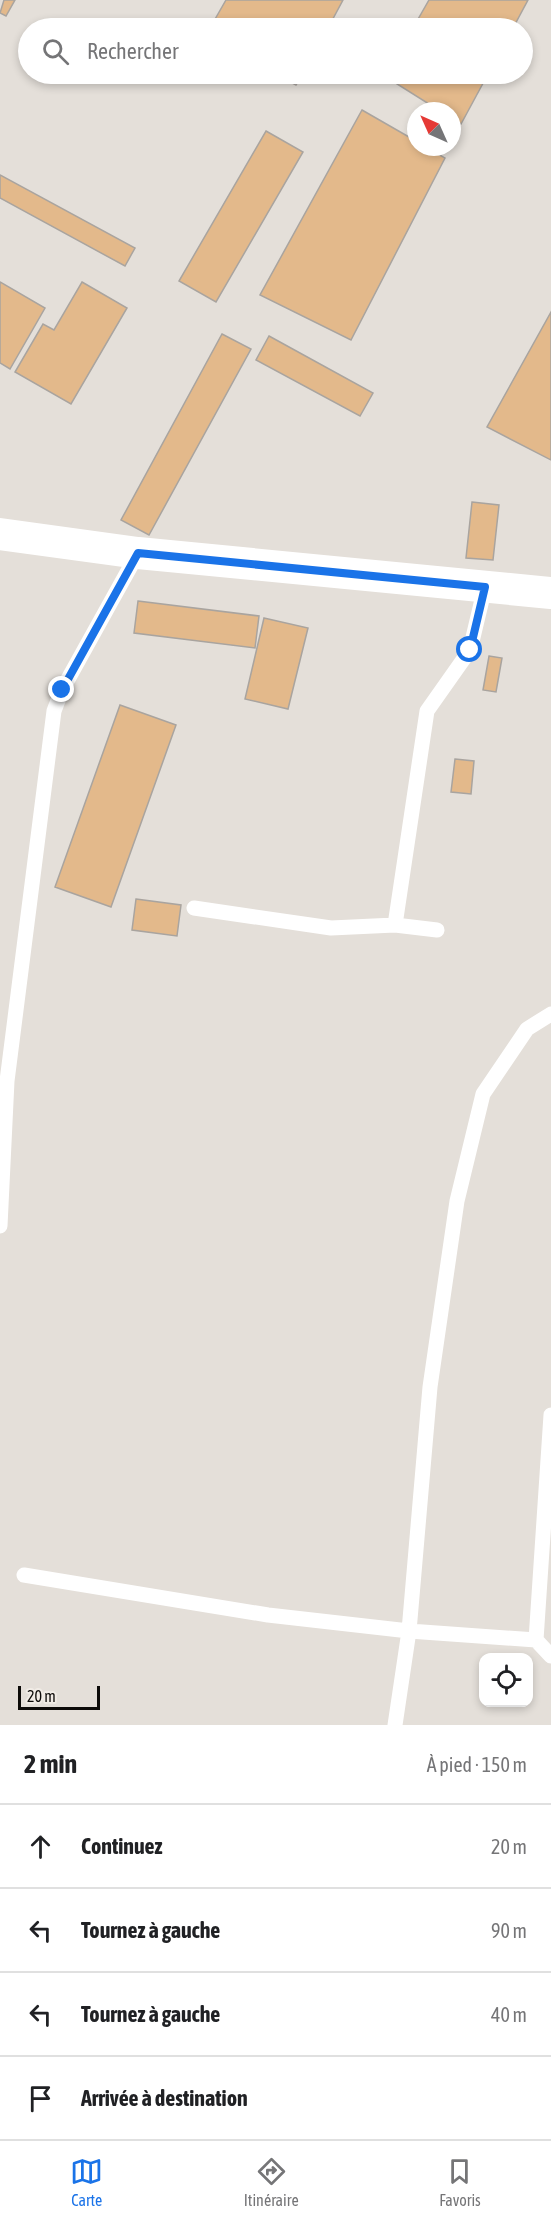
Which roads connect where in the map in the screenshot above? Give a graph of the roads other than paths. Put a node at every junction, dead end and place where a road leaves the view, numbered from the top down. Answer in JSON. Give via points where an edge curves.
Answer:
{"nodes":[{"id":1,"x":0,"y":534,"type":"edge"},
{"id":2,"x":138,"y":553,"type":"junction"},
{"id":3,"x":485,"y":587,"type":"junction"},
{"id":4,"x":548,"y":587,"type":"edge"},
{"id":5,"x":194,"y":908,"type":"dead end"},
{"id":6,"x":396,"y":925,"type":"junction"},
{"id":7,"x":437,"y":930,"type":"dead end"},
{"id":8,"x":551,"y":1014,"type":"edge"},
{"id":9,"x":0,"y":1226,"type":"edge"},
{"id":10,"x":551,"y":1415,"type":"edge"},
{"id":11,"x":24,"y":1575,"type":"dead end"},
{"id":12,"x":409,"y":1631,"type":"junction"},
{"id":13,"x":537,"y":1640,"type":"junction"},
{"id":14,"x":551,"y":1656,"type":"edge"},
{"id":15,"x":395,"y":1725,"type":"edge"}],
"edges":[{"from":1,"to":2,"type":"street"},
{"from":2,"to":3,"type":"street"},
{"from":2,"to":9,"type":"lane","via":[[54,711],[7,1081]]},
{"from":3,"to":4,"type":"street"},
{"from":3,"to":6,"type":"lane","via":[[470,650],[427,711]]},
{"from":5,"to":6,"type":"lane","via":[[331,928]]},
{"from":6,"to":7,"type":"lane"},
{"from":8,"to":12,"type":"lane","via":[[527,1029],[483,1094],[457,1201],[430,1387]]},
{"from":10,"to":13,"type":"lane"},
{"from":11,"to":12,"type":"lane","via":[[268,1615]]},
{"from":12,"to":13,"type":"lane"},
{"from":12,"to":15,"type":"lane"},
{"from":13,"to":14,"type":"lane"}]}
